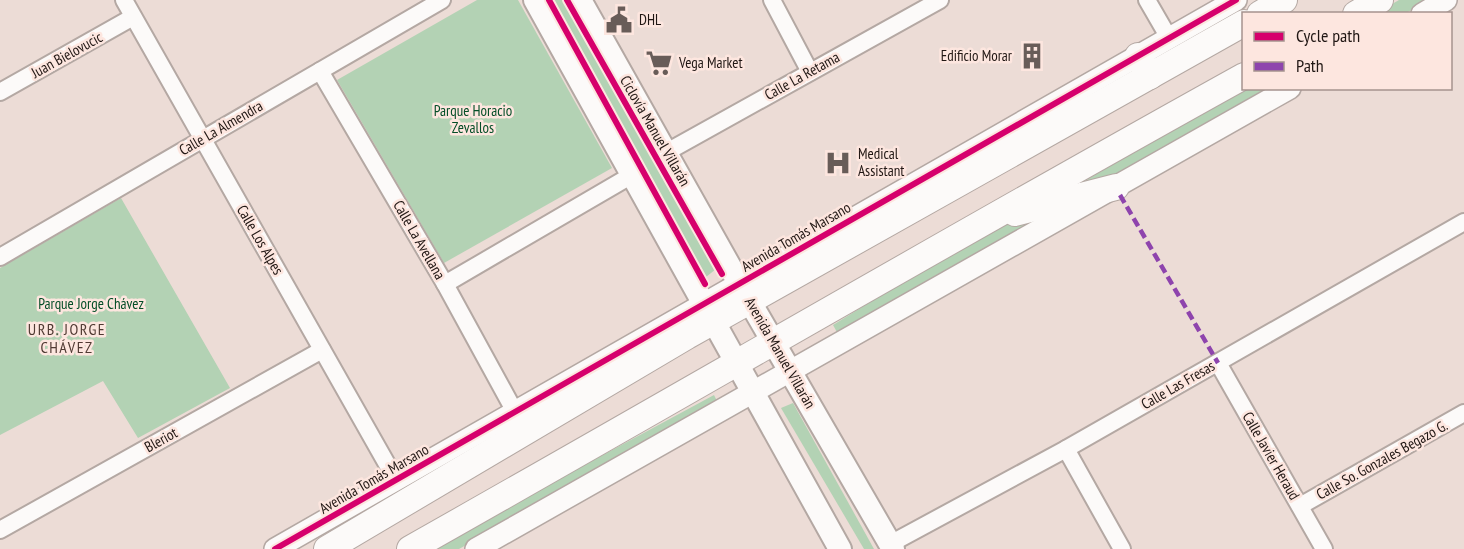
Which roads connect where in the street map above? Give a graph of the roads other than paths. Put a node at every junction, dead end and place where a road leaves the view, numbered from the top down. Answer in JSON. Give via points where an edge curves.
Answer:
{"nodes":[{"id":1,"x":124,"y":0,"type":"edge"},
{"id":2,"x":442,"y":0,"type":"edge"},
{"id":3,"x":535,"y":0,"type":"edge"},
{"id":4,"x":580,"y":0,"type":"edge"},
{"id":5,"x":772,"y":0,"type":"edge"},
{"id":6,"x":940,"y":0,"type":"edge"},
{"id":7,"x":1147,"y":0,"type":"edge"},
{"id":8,"x":1236,"y":0,"type":"edge"},
{"id":9,"x":1284,"y":0,"type":"edge"},
{"id":10,"x":1380,"y":0,"type":"edge"},
{"id":11,"x":1446,"y":0,"type":"edge"},
{"id":12,"x":1263,"y":12,"type":"edge"},
{"id":13,"x":1359,"y":12,"type":"edge"},
{"id":14,"x":1425,"y":12,"type":"edge"},
{"id":15,"x":133,"y":17,"type":"junction"},
{"id":16,"x":1242,"y":24,"type":"edge"},
{"id":17,"x":1169,"y":38,"type":"junction"},
{"id":18,"x":1144,"y":66,"type":"junction"},
{"id":19,"x":320,"y":71,"type":"junction"},
{"id":20,"x":810,"y":72,"type":"junction"},
{"id":21,"x":1242,"y":77,"type":"edge"},
{"id":22,"x":1286,"y":90,"type":"edge"},
{"id":23,"x":0,"y":92,"type":"edge"},
{"id":24,"x":202,"y":139,"type":"junction"},
{"id":25,"x":665,"y":153,"type":"junction"},
{"id":26,"x":632,"y":175,"type":"junction"},
{"id":27,"x":1116,"y":187,"type":"junction"},
{"id":28,"x":979,"y":222,"type":"junction"},
{"id":29,"x":1464,"y":222,"type":"edge"},
{"id":30,"x":0,"y":257,"type":"edge"},
{"id":31,"x":445,"y":284,"type":"junction"},
{"id":32,"x":744,"y":292,"type":"junction"},
{"id":33,"x":709,"y":312,"type":"junction"},
{"id":34,"x":774,"y":343,"type":"junction"},
{"id":35,"x":322,"y":350,"type":"junction"},
{"id":36,"x":1218,"y":363,"type":"junction"},
{"id":37,"x":738,"y":364,"type":"junction"},
{"id":38,"x":790,"y":369,"type":"junction"},
{"id":39,"x":753,"y":390,"type":"junction"},
{"id":40,"x":515,"y":412,"type":"junction"},
{"id":41,"x":1464,"y":413,"type":"edge"},
{"id":42,"x":1066,"y":449,"type":"junction"},
{"id":43,"x":396,"y":480,"type":"junction"},
{"id":44,"x":1300,"y":506,"type":"junction"},
{"id":45,"x":0,"y":530,"type":"edge"},
{"id":46,"x":891,"y":546,"type":"edge"},
{"id":47,"x":275,"y":549,"type":"edge"},
{"id":48,"x":327,"y":549,"type":"edge"},
{"id":49,"x":410,"y":549,"type":"edge"},
{"id":50,"x":476,"y":549,"type":"edge"},
{"id":51,"x":840,"y":549,"type":"edge"},
{"id":52,"x":1122,"y":549,"type":"edge"},
{"id":53,"x":1323,"y":549,"type":"edge"}],
"edges":[{"from":1,"to":15,"type":"street","name":"Calle Los Alpes"},
{"from":2,"to":19,"type":"street","name":"Calle La Almendra"},
{"from":3,"to":26,"type":"main road"},
{"from":4,"to":25,"type":"main road","name":"Avenida Manuel Villarán"},
{"from":5,"to":20,"type":"street"},
{"from":6,"to":20,"type":"street","name":"Calle La Retama"},
{"from":7,"to":17,"type":"street"},
{"from":8,"to":17,"type":"street","name":"Avenida Tomás Marsano"},
{"from":9,"to":12,"type":"main road"},
{"from":10,"to":13,"type":"main road"},
{"from":11,"to":14,"type":"street"},
{"from":15,"to":23,"type":"street","name":"Juan Bielovucic"},
{"from":15,"to":24,"type":"street","name":"Calle Los Alpes"},
{"from":16,"to":18,"type":"main road","name":"Avenida Tomás Marsano"},
{"from":17,"to":18,"type":"street","name":"Avenida Tomás Marsano"},
{"from":18,"to":32,"type":"main road","name":"Avenida Tomás Marsano"},
{"from":19,"to":24,"type":"street","name":"Calle La Almendra"},
{"from":19,"to":31,"type":"street","name":"Calle La Avellana"},
{"from":20,"to":25,"type":"street","name":"Calle La Retama"},
{"from":21,"to":28,"type":"main road"},
{"from":22,"to":27,"type":"street"},
{"from":24,"to":30,"type":"street","name":"Calle La Almendra"},
{"from":24,"to":35,"type":"street","name":"Calle Los Alpes"},
{"from":25,"to":32,"type":"main road","name":"Avenida Manuel Villarán"},
{"from":26,"to":31,"type":"street"},
{"from":26,"to":33,"type":"main road"},
{"from":27,"to":28,"type":"main road"},
{"from":27,"to":38,"type":"street"},
{"from":28,"to":34,"type":"main road"},
{"from":29,"to":36,"type":"street","name":"Calle Las Fresas"},
{"from":31,"to":40,"type":"street","name":"Calle La Avellana"},
{"from":32,"to":33,"type":"main road","name":"Avenida Tomás Marsano"},
{"from":32,"to":34,"type":"main road","name":"Avenida Manuel Villarán"},
{"from":33,"to":37,"type":"main road"},
{"from":33,"to":40,"type":"street","name":"Avenida Tomás Marsano"},
{"from":33,"to":48,"type":"main road","name":"Avenida Tomás Marsano"},
{"from":34,"to":37,"type":"main road"},
{"from":34,"to":38,"type":"main road","name":"Avenida Manuel Villarán"},
{"from":35,"to":43,"type":"street","name":"Calle Los Alpes"},
{"from":35,"to":45,"type":"street","name":"Bleriot"},
{"from":36,"to":42,"type":"street","name":"Calle Las Fresas"},
{"from":36,"to":44,"type":"street","name":"Calle Javier Heraud"},
{"from":37,"to":39,"type":"main road"},
{"from":37,"to":49,"type":"main road"},
{"from":38,"to":39,"type":"street"},
{"from":38,"to":46,"type":"main road","name":"Avenida Manuel Villarán"},
{"from":39,"to":50,"type":"street"},
{"from":39,"to":51,"type":"main road"},
{"from":40,"to":43,"type":"street","name":"Avenida Tomás Marsano"},
{"from":41,"to":44,"type":"street","name":"Calle So. Gonzales Begazo G."},
{"from":42,"to":46,"type":"street","name":"Calle Las Fresas"},
{"from":42,"to":52,"type":"street"},
{"from":43,"to":47,"type":"street","name":"Avenida Tomás Marsano"},
{"from":44,"to":53,"type":"street","name":"Calle Javier Heraud"}]}
